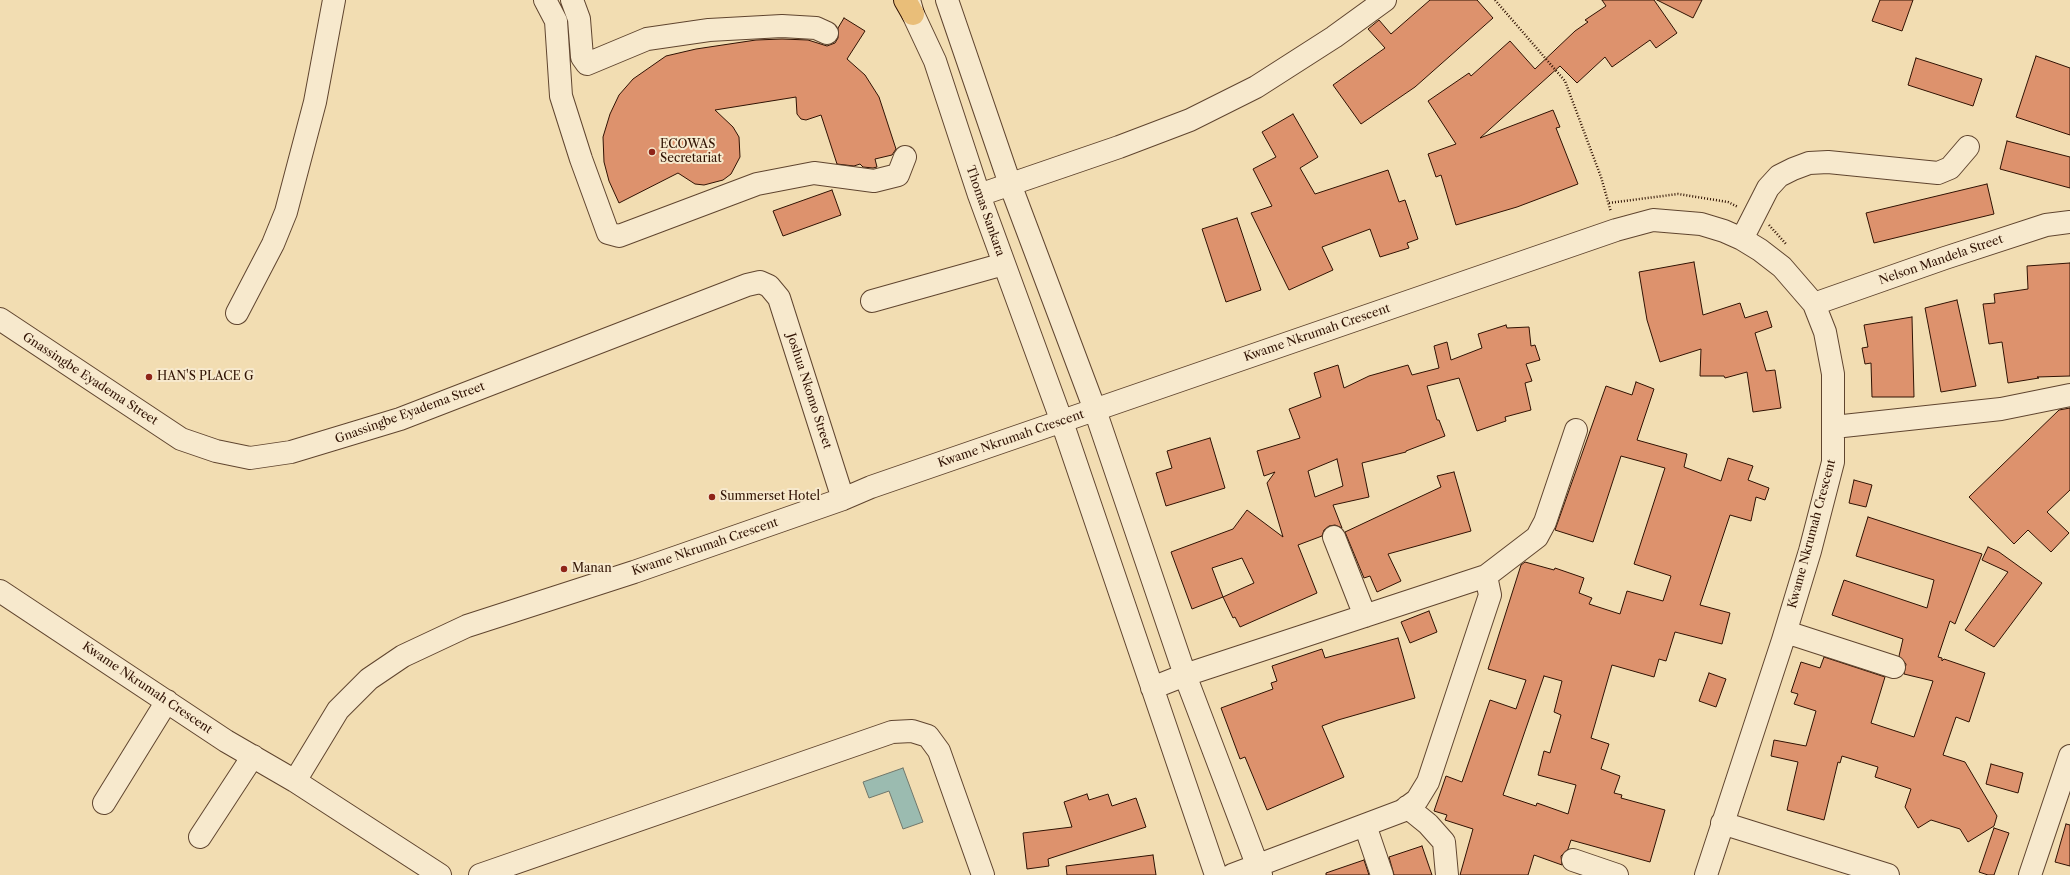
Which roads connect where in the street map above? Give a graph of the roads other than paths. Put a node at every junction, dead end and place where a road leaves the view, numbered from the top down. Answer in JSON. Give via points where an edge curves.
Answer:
{"nodes":[{"id":1,"x":334,"y":0,"type":"edge"},
{"id":2,"x":545,"y":0,"type":"edge"},
{"id":3,"x":572,"y":0,"type":"edge"},
{"id":4,"x":947,"y":0,"type":"edge"},
{"id":5,"x":1385,"y":0,"type":"edge"},
{"id":6,"x":909,"y":5,"type":"edge"},
{"id":7,"x":827,"y":33,"type":"dead end"},
{"id":8,"x":1968,"y":147,"type":"dead end"},
{"id":9,"x":905,"y":158,"type":"dead end"},
{"id":10,"x":1010,"y":184,"type":"junction"},
{"id":11,"x":979,"y":195,"type":"junction"},
{"id":12,"x":2070,"y":222,"type":"edge"},
{"id":13,"x":1742,"y":239,"type":"junction"},
{"id":14,"x":1004,"y":264,"type":"junction"},
{"id":15,"x":769,"y":286,"type":"joint"},
{"id":16,"x":872,"y":301,"type":"dead end"},
{"id":17,"x":1814,"y":304,"type":"junction"},
{"id":18,"x":237,"y":313,"type":"dead end"},
{"id":19,"x":0,"y":319,"type":"edge"},
{"id":20,"x":2070,"y":395,"type":"edge"},
{"id":21,"x":1095,"y":410,"type":"junction"},
{"id":22,"x":1062,"y":422,"type":"junction"},
{"id":23,"x":1834,"y":427,"type":"junction"},
{"id":24,"x":1576,"y":430,"type":"dead end"},
{"id":25,"x":843,"y":499,"type":"junction"},
{"id":26,"x":1334,"y":537,"type":"dead end"},
{"id":27,"x":1486,"y":576,"type":"junction"},
{"id":28,"x":0,"y":592,"type":"edge"},
{"id":29,"x":1365,"y":616,"type":"junction"},
{"id":30,"x":1786,"y":632,"type":"junction"},
{"id":31,"x":1894,"y":667,"type":"dead end"},
{"id":32,"x":1185,"y":675,"type":"junction"},
{"id":33,"x":1152,"y":688,"type":"junction"},
{"id":34,"x":166,"y":701,"type":"junction"},
{"id":35,"x":253,"y":756,"type":"junction"},
{"id":36,"x":2070,"y":756,"type":"edge"},
{"id":37,"x":295,"y":781,"type":"junction"},
{"id":38,"x":104,"y":803,"type":"dead end"},
{"id":39,"x":1407,"y":808,"type":"junction"},
{"id":40,"x":1722,"y":824,"type":"junction"},
{"id":41,"x":1365,"y":825,"type":"junction"},
{"id":42,"x":200,"y":837,"type":"dead end"},
{"id":43,"x":1573,"y":860,"type":"dead end"},
{"id":44,"x":1260,"y":869,"type":"edge"},
{"id":45,"x":428,"y":872,"type":"edge"},
{"id":46,"x":2032,"y":874,"type":"edge"},
{"id":47,"x":480,"y":875,"type":"edge"},
{"id":48,"x":983,"y":875,"type":"edge"},
{"id":49,"x":1216,"y":875,"type":"edge"},
{"id":50,"x":1232,"y":875,"type":"edge"},
{"id":51,"x":1382,"y":875,"type":"edge"},
{"id":52,"x":1446,"y":875,"type":"edge"},
{"id":53,"x":1617,"y":875,"type":"edge"},
{"id":54,"x":1706,"y":875,"type":"edge"},
{"id":55,"x":1888,"y":875,"type":"edge"}],
"edges":[{"from":1,"to":18,"type":"street","via":[[315,102],[286,212],[273,244]]},
{"from":2,"to":9,"type":"street","via":[[556,21],[561,96],[580,159],[608,232],[619,236],[764,183],[814,173],[874,181],[898,174]]},
{"from":3,"to":7,"type":"street","via":[[579,19],[582,57],[587,64],[647,40],[709,30],[782,26],[816,28]]},
{"from":4,"to":10,"type":"street"},
{"from":5,"to":10,"type":"street","via":[[1334,37],[1256,87],[1190,120]]},
{"from":6,"to":11,"type":"street","name":"Thomas Sankara","via":[[935,61]]},
{"from":8,"to":13,"type":"street","via":[[1950,168],[1938,173],[1828,162],[1809,163],[1779,176],[1768,188]]},
{"from":10,"to":11,"type":"street"},
{"from":10,"to":21,"type":"street"},
{"from":11,"to":14,"type":"street","name":"Thomas Sankara"},
{"from":12,"to":17,"type":"street","name":"Nelson Mandela Street","via":[[2046,225]]},
{"from":13,"to":17,"type":"street","name":"Kwame Nkrumah Crescent","via":[[1782,267]]},
{"from":13,"to":21,"type":"street","name":"Kwame Nkrumah Crescent","via":[[1701,224],[1653,220],[1616,230]]},
{"from":14,"to":16,"type":"street"},
{"from":14,"to":22,"type":"street","name":"Thomas Sankara"},
{"from":15,"to":19,"type":"street","name":"Gnassingbe Eyadema Street","via":[[760,282],[747,284],[400,419],[291,452],[250,458],[216,451],[182,439]]},
{"from":15,"to":25,"type":"street","name":"Joshua Nkomo Street","via":[[779,298]]},
{"from":17,"to":23,"type":"street","name":"Kwame Nkrumah Crescent","via":[[1825,332],[1833,374]]},
{"from":20,"to":23,"type":"street","via":[[2001,409]]},
{"from":21,"to":22,"type":"street","name":"Kwame Nkrumah Crescent"},
{"from":21,"to":32,"type":"street"},
{"from":22,"to":25,"type":"street","name":"Kwame Nkrumah Crescent","via":[[871,487]]},
{"from":22,"to":33,"type":"street","name":"Thomas Sankara"},
{"from":23,"to":30,"type":"street","name":"Kwame Nkrumah Crescent","via":[[1832,462],[1810,551]]},
{"from":24,"to":27,"type":"street","via":[[1545,522],[1537,537]]},
{"from":25,"to":37,"type":"street","name":"Kwame Nkrumah Crescent","via":[[634,572],[467,626],[402,656],[369,679],[338,710]]},
{"from":26,"to":29,"type":"street"},
{"from":27,"to":29,"type":"street"},
{"from":27,"to":39,"type":"street","via":[[1490,595],[1428,782],[1417,800]]},
{"from":28,"to":34,"type":"street","name":"Kwame Nkrumah Crescent"},
{"from":29,"to":32,"type":"street"},
{"from":30,"to":31,"type":"street"},
{"from":30,"to":40,"type":"street","name":"Kwame Nkrumah Crescent"},
{"from":32,"to":33,"type":"street"},
{"from":32,"to":44,"type":"street"},
{"from":33,"to":49,"type":"street","name":"Thomas Sankara"},
{"from":34,"to":35,"type":"street","name":"Kwame Nkrumah Crescent"},
{"from":34,"to":38,"type":"street"},
{"from":35,"to":37,"type":"street","name":"Kwame Nkrumah Crescent"},
{"from":35,"to":42,"type":"street"},
{"from":36,"to":46,"type":"street"},
{"from":37,"to":45,"type":"street","name":"Kwame Nkrumah Crescent"},
{"from":39,"to":41,"type":"street"},
{"from":39,"to":52,"type":"street","via":[[1428,824],[1444,842]]},
{"from":40,"to":54,"type":"street","name":"Kwame Nkrumah Crescent"},
{"from":40,"to":55,"type":"street"},
{"from":41,"to":44,"type":"street"},
{"from":41,"to":51,"type":"street"},
{"from":43,"to":53,"type":"street"},
{"from":44,"to":50,"type":"street"},
{"from":47,"to":48,"type":"street","via":[[892,732],[912,730],[928,736],[939,751]]}]}
